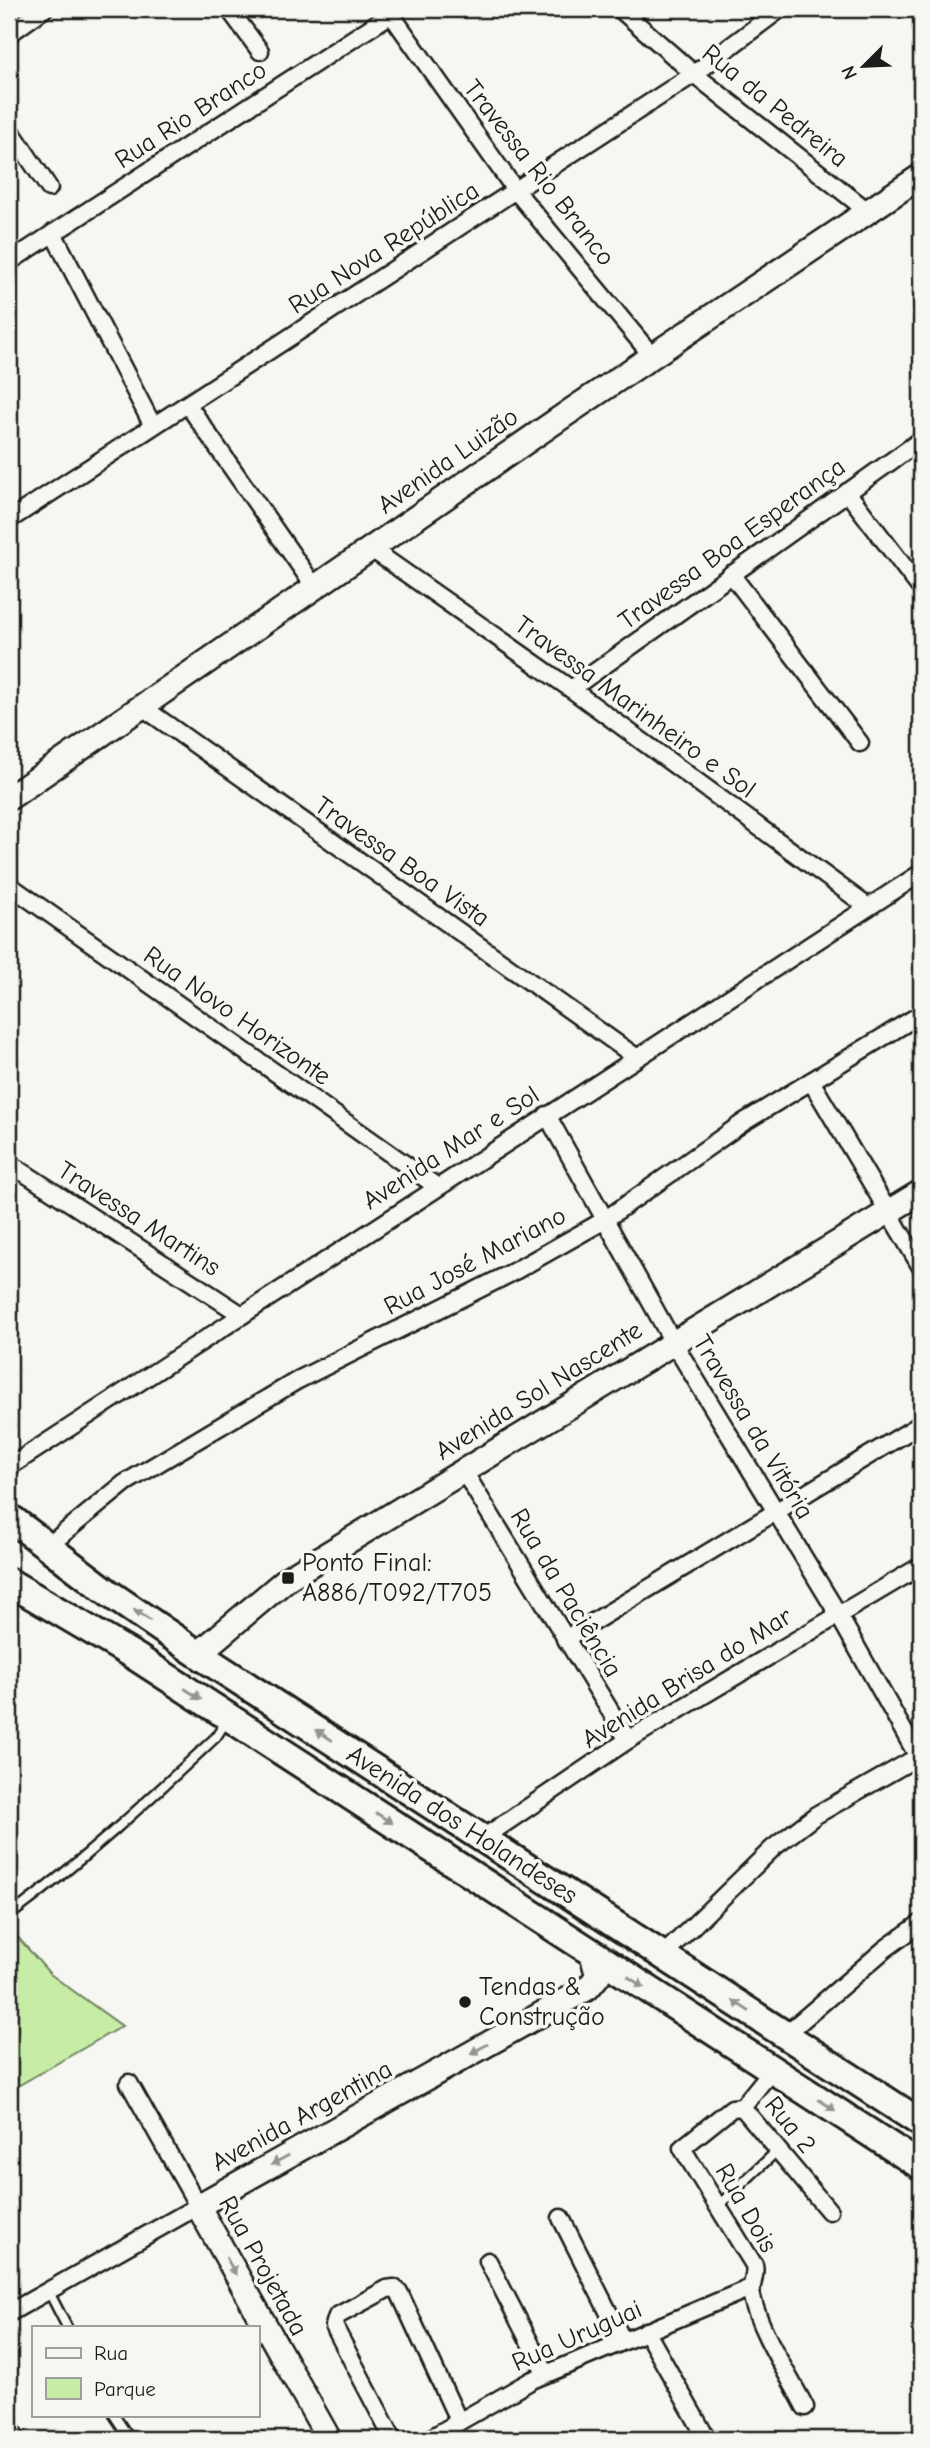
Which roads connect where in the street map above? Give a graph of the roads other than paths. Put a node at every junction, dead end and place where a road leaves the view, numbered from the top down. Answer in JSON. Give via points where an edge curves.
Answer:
{"nodes":[{"id":1,"x":44,"y":9,"type":"edge"},
{"id":2,"x":229,"y":9,"type":"edge"},
{"id":3,"x":620,"y":9,"type":"edge"},
{"id":4,"x":780,"y":9,"type":"edge"},
{"id":5,"x":395,"y":12,"type":"edge"},
{"id":6,"x":9,"y":34,"type":"edge"},
{"id":7,"x":260,"y":51,"type":"dead end"},
{"id":8,"x":694,"y":74,"type":"junction"},
{"id":9,"x":9,"y":128,"type":"edge"},
{"id":10,"x":921,"y":176,"type":"edge"},
{"id":11,"x":49,"y":188,"type":"dead end"},
{"id":12,"x":516,"y":191,"type":"junction"},
{"id":13,"x":870,"y":212,"type":"junction"},
{"id":14,"x":53,"y":233,"type":"junction"},
{"id":15,"x":9,"y":262,"type":"edge"},
{"id":16,"x":653,"y":357,"type":"junction"},
{"id":17,"x":188,"y":405,"type":"junction"},
{"id":18,"x":153,"y":426,"type":"junction"},
{"id":19,"x":921,"y":440,"type":"edge"},
{"id":20,"x":847,"y":492,"type":"junction"},
{"id":21,"x":9,"y":520,"type":"edge"},
{"id":22,"x":370,"y":548,"type":"junction"},
{"id":23,"x":731,"y":574,"type":"junction"},
{"id":24,"x":314,"y":586,"type":"junction"},
{"id":25,"x":921,"y":589,"type":"edge"},
{"id":26,"x":571,"y":689,"type":"junction"},
{"id":27,"x":141,"y":706,"type":"junction"},
{"id":28,"x":860,"y":743,"type":"dead end"},
{"id":29,"x":9,"y":798,"type":"edge"},
{"id":30,"x":921,"y":873,"type":"edge"},
{"id":31,"x":9,"y":885,"type":"edge"},
{"id":32,"x":868,"y":907,"type":"junction"},
{"id":33,"x":921,"y":1014,"type":"edge"},
{"id":34,"x":636,"y":1057,"type":"junction"},
{"id":35,"x":811,"y":1081,"type":"junction"},
{"id":36,"x":547,"y":1115,"type":"junction"},
{"id":37,"x":9,"y":1163,"type":"edge"},
{"id":38,"x":436,"y":1186,"type":"junction"},
{"id":39,"x":921,"y":1192,"type":"edge"},
{"id":40,"x":888,"y":1213,"type":"junction"},
{"id":41,"x":603,"y":1221,"type":"junction"},
{"id":42,"x":921,"y":1267,"type":"edge"},
{"id":43,"x":242,"y":1315,"type":"junction"},
{"id":44,"x":673,"y":1342,"type":"junction"},
{"id":45,"x":921,"y":1424,"type":"edge"},
{"id":46,"x":9,"y":1467,"type":"edge"},
{"id":47,"x":463,"y":1471,"type":"junction"},
{"id":48,"x":775,"y":1511,"type":"junction"},
{"id":49,"x":9,"y":1517,"type":"edge"},
{"id":50,"x":48,"y":1546,"type":"junction"},
{"id":51,"x":921,"y":1566,"type":"edge"},
{"id":52,"x":9,"y":1582,"type":"edge"},
{"id":53,"x":838,"y":1614,"type":"junction"},
{"id":54,"x":565,"y":1639,"type":"junction"},
{"id":55,"x":198,"y":1654,"type":"junction"},
{"id":56,"x":229,"y":1717,"type":"junction"},
{"id":57,"x":628,"y":1740,"type":"junction"},
{"id":58,"x":920,"y":1758,"type":"edge"},
{"id":59,"x":483,"y":1839,"type":"junction"},
{"id":60,"x":9,"y":1916,"type":"edge"},
{"id":61,"x":921,"y":1923,"type":"edge"},
{"id":62,"x":591,"y":1952,"type":"junction"},
{"id":63,"x":663,"y":1955,"type":"junction"},
{"id":64,"x":785,"y":2035,"type":"junction"},
{"id":65,"x":772,"y":2070,"type":"junction"},
{"id":66,"x":129,"y":2083,"type":"dead end"},
{"id":67,"x":742,"y":2107,"type":"junction"},
{"id":68,"x":921,"y":2123,"type":"edge"},
{"id":69,"x":778,"y":2150,"type":"junction"},
{"id":70,"x":921,"y":2166,"type":"edge"},
{"id":71,"x":719,"y":2205,"type":"junction"},
{"id":72,"x":198,"y":2206,"type":"junction"},
{"id":73,"x":829,"y":2211,"type":"dead end"},
{"id":74,"x":561,"y":2218,"type":"dead end"},
{"id":75,"x":488,"y":2261,"type":"dead end"},
{"id":76,"x":750,"y":2288,"type":"junction"},
{"id":77,"x":48,"y":2290,"type":"junction"},
{"id":78,"x":9,"y":2313,"type":"edge"},
{"id":79,"x":66,"y":2326,"type":"edge"},
{"id":80,"x":646,"y":2331,"type":"junction"},
{"id":81,"x":623,"y":2341,"type":"junction"},
{"id":82,"x":545,"y":2374,"type":"junction"},
{"id":83,"x":805,"y":2407,"type":"dead end"},
{"id":84,"x":115,"y":2416,"type":"edge"},
{"id":85,"x":9,"y":2418,"type":"edge"},
{"id":86,"x":459,"y":2422,"type":"junction"},
{"id":87,"x":21,"y":2439,"type":"edge"},
{"id":88,"x":130,"y":2439,"type":"edge"},
{"id":89,"x":329,"y":2439,"type":"edge"},
{"id":90,"x":393,"y":2439,"type":"edge"},
{"id":91,"x":429,"y":2439,"type":"edge"},
{"id":92,"x":707,"y":2439,"type":"edge"}],
"edges":[{"from":1,"to":6,"type":"street"},
{"from":2,"to":7,"type":"street"},
{"from":3,"to":8,"type":"street","name":"Rua da Pedreira"},
{"from":4,"to":8,"type":"street","name":"Rua Nova República"},
{"from":5,"to":12,"type":"street","name":"Travessa Rio Branco"},
{"from":5,"to":14,"type":"street","name":"Rua Rio Branco"},
{"from":8,"to":12,"type":"street","name":"Rua Nova República"},
{"from":8,"to":13,"type":"street","name":"Rua da Pedreira"},
{"from":9,"to":11,"type":"street"},
{"from":10,"to":13,"type":"street","name":"Avenida Luizão"},
{"from":12,"to":16,"type":"street","name":"Travessa Rio Branco"},
{"from":12,"to":17,"type":"street","name":"Rua Nova República"},
{"from":13,"to":16,"type":"street","name":"Avenida Luizão"},
{"from":14,"to":15,"type":"street","name":"Rua Rio Branco"},
{"from":14,"to":18,"type":"street"},
{"from":16,"to":22,"type":"street","name":"Avenida Luizão"},
{"from":17,"to":18,"type":"street","name":"Rua Nova República"},
{"from":17,"to":24,"type":"street"},
{"from":18,"to":21,"type":"street","name":"Rua Nova República"},
{"from":19,"to":20,"type":"street","name":"Travessa Boa Esperança"},
{"from":20,"to":23,"type":"street","name":"Travessa Boa Esperança"},
{"from":20,"to":25,"type":"street"},
{"from":22,"to":24,"type":"street","name":"Avenida Luizão"},
{"from":22,"to":26,"type":"street","name":"Travessa Marinheiro e Sol"},
{"from":23,"to":26,"type":"street","name":"Travessa Boa Esperança"},
{"from":23,"to":28,"type":"street"},
{"from":24,"to":27,"type":"street","name":"Avenida Luizão"},
{"from":26,"to":32,"type":"street","name":"Travessa Marinheiro e Sol"},
{"from":27,"to":29,"type":"street","name":"Avenida Luizão"},
{"from":27,"to":34,"type":"street","name":"Travessa Boa Vista"},
{"from":30,"to":32,"type":"street","name":"Avenida Mar e Sol"},
{"from":31,"to":38,"type":"street","name":"Rua Novo Horizonte"},
{"from":32,"to":34,"type":"street","name":"Avenida Mar e Sol"},
{"from":33,"to":35,"type":"street","name":"Rua José Mariano"},
{"from":34,"to":36,"type":"street","name":"Avenida Mar e Sol"},
{"from":35,"to":40,"type":"street"},
{"from":35,"to":41,"type":"street","name":"Rua José Mariano"},
{"from":36,"to":38,"type":"street","name":"Avenida Mar e Sol"},
{"from":36,"to":41,"type":"street","name":"Travessa da Vitória"},
{"from":37,"to":43,"type":"street","name":"Travessa Martins"},
{"from":38,"to":43,"type":"street","name":"Avenida Mar e Sol"},
{"from":39,"to":40,"type":"street","name":"Avenida Sol Nascente"},
{"from":40,"to":42,"type":"street"},
{"from":40,"to":44,"type":"street","name":"Avenida Sol Nascente"},
{"from":41,"to":44,"type":"street","name":"Travessa da Vitória"},
{"from":41,"to":50,"type":"street","name":"Rua José Mariano","via":[[513,1272],[298,1380],[125,1483]]},
{"from":43,"to":46,"type":"street","name":"Avenida Mar e Sol"},
{"from":44,"to":47,"type":"street","name":"Avenida Sol Nascente"},
{"from":44,"to":48,"type":"street","name":"Travessa da Vitória"},
{"from":45,"to":48,"type":"street"},
{"from":47,"to":54,"type":"street","name":"Rua da Paciência"},
{"from":47,"to":55,"type":"street","name":"Avenida Sol Nascente","via":[[288,1578]]},
{"from":48,"to":53,"type":"street","name":"Travessa da Vitória"},
{"from":48,"to":54,"type":"street"},
{"from":49,"to":50,"type":"main road","name":"Avenida dos Holandeses"},
{"from":55,"to":50,"type":"main road","name":"Avenida dos Holandeses","one_way":true},
{"from":51,"to":53,"type":"street","name":"Avenida Brisa do Mar"},
{"from":52,"to":56,"type":"main road","name":"Avenida dos Holandeses","one_way":true},
{"from":53,"to":57,"type":"street","name":"Avenida Brisa do Mar"},
{"from":53,"to":58,"type":"street","name":"Travessa da Vitória"},
{"from":54,"to":57,"type":"street","name":"Rua da Paciência"},
{"from":59,"to":55,"type":"main road","name":"Avenida dos Holandeses","one_way":true},
{"from":56,"to":60,"type":"lane","via":[[216,1737],[126,1822]]},
{"from":56,"to":62,"type":"main road","name":"Avenida dos Holandeses","one_way":true},
{"from":57,"to":59,"type":"street","name":"Avenida Brisa do Mar"},
{"from":58,"to":63,"type":"street","via":[[816,1815],[773,1848]]},
{"from":59,"to":63,"type":"main road","name":"Avenida dos Holandeses"},
{"from":61,"to":64,"type":"street"},
{"from":62,"to":65,"type":"main road","name":"Avenida dos Holandeses","one_way":true},
{"from":62,"to":72,"type":"street","name":"Avenida Argentina","one_way":true,"via":[[598,1976],[588,1988]]},
{"from":64,"to":63,"type":"main road","name":"Avenida dos Holandeses","one_way":true},
{"from":64,"to":68,"type":"main road","name":"Avenida dos Holandeses"},
{"from":65,"to":67,"type":"street","name":"Rua 2"},
{"from":65,"to":70,"type":"main road","name":"Avenida dos Holandeses","one_way":true},
{"from":66,"to":72,"type":"street","name":"Rua Projetada"},
{"from":67,"to":69,"type":"street","name":"Rua 2"},
{"from":67,"to":71,"type":"street","name":"Rua Dois","via":[[732,2108],[682,2148]]},
{"from":69,"to":71,"type":"lane"},
{"from":69,"to":73,"type":"street","name":"Rua 2"},
{"from":71,"to":76,"type":"street","name":"Rua Dois","via":[[754,2265]]},
{"from":72,"to":77,"type":"street","name":"Avenida Argentina"},
{"from":72,"to":89,"type":"street","name":"Rua Projetada","one_way":true},
{"from":74,"to":81,"type":"street"},
{"from":75,"to":82,"type":"street"},
{"from":76,"to":80,"type":"street","name":"Rua Uruguai"},
{"from":76,"to":83,"type":"street","name":"Rua Dois","via":[[755,2309]]},
{"from":77,"to":78,"type":"street","name":"Avenida Argentina"},
{"from":77,"to":79,"type":"lane"},
{"from":80,"to":81,"type":"street","name":"Rua Uruguai"},
{"from":80,"to":92,"type":"street"},
{"from":81,"to":82,"type":"street","name":"Rua Uruguai"},
{"from":82,"to":86,"type":"street","name":"Rua Uruguai"},
{"from":84,"to":88,"type":"lane"},
{"from":85,"to":87,"type":"lane"},
{"from":86,"to":90,"type":"street","via":[[399,2292],[387,2289],[334,2320],[334,2326]]},
{"from":86,"to":91,"type":"street","name":"Rua Uruguai"}]}
